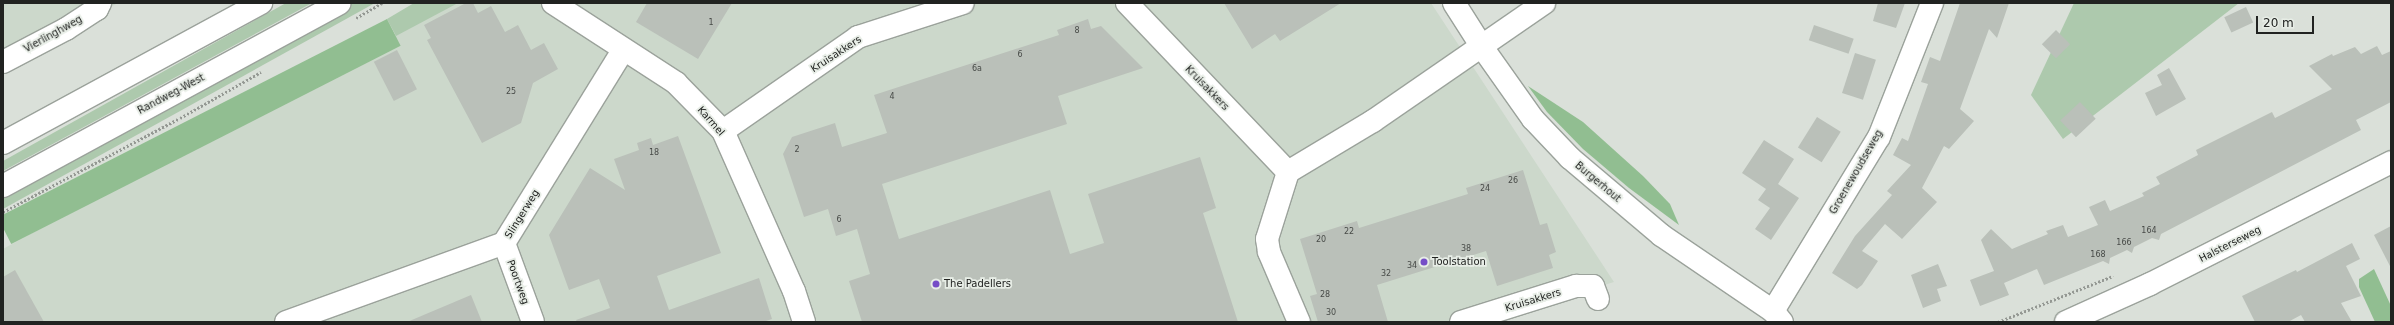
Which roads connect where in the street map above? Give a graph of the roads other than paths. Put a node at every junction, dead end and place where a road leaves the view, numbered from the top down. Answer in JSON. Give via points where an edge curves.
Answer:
{"nodes":[{"id":1,"x":100,"y":3,"type":"edge"},
{"id":2,"x":261,"y":3,"type":"edge"},
{"id":3,"x":553,"y":3,"type":"edge"},
{"id":4,"x":963,"y":3,"type":"edge"},
{"id":5,"x":1127,"y":3,"type":"edge"},
{"id":6,"x":1454,"y":3,"type":"edge"},
{"id":7,"x":1544,"y":3,"type":"edge"},
{"id":8,"x":1932,"y":3,"type":"edge"},
{"id":9,"x":344,"y":12,"type":"edge"},
{"id":10,"x":1482,"y":48,"type":"junction"},
{"id":11,"x":623,"y":50,"type":"junction"},
{"id":12,"x":3,"y":62,"type":"edge"},
{"id":13,"x":723,"y":131,"type":"junction"},
{"id":14,"x":3,"y":143,"type":"edge"},
{"id":15,"x":2391,"y":162,"type":"edge"},
{"id":16,"x":1288,"y":172,"type":"junction"},
{"id":17,"x":3,"y":186,"type":"edge"},
{"id":18,"x":504,"y":243,"type":"junction"},
{"id":19,"x":1598,"y":299,"type":"dead end"},
{"id":20,"x":1778,"y":316,"type":"edge"},
{"id":21,"x":286,"y":322,"type":"edge"},
{"id":22,"x":533,"y":322,"type":"edge"},
{"id":23,"x":804,"y":322,"type":"edge"},
{"id":24,"x":1299,"y":322,"type":"edge"},
{"id":25,"x":1461,"y":322,"type":"edge"},
{"id":26,"x":2066,"y":322,"type":"edge"}],
"edges":[{"from":1,"to":12,"type":"street","name":"Vierlinghweg","via":[[96,9],[66,29]]},
{"from":2,"to":14,"type":"street"},
{"from":3,"to":11,"type":"street","name":"Karmel"},
{"from":4,"to":13,"type":"street","name":"Kruisakkers","via":[[858,37]]},
{"from":5,"to":16,"type":"street","name":"Kruisakkers"},
{"from":6,"to":10,"type":"street","name":"Burgerhout"},
{"from":7,"to":10,"type":"street"},
{"from":8,"to":20,"type":"street","name":"Groenewoudseweg","via":[[1879,137]]},
{"from":9,"to":17,"type":"street","name":"Randweg-West"},
{"from":10,"to":16,"type":"street","via":[[1373,121]]},
{"from":10,"to":20,"type":"street","name":"Burgerhout","via":[[1533,119],[1570,158],[1661,235]]},
{"from":11,"to":13,"type":"street","name":"Karmel","via":[[676,83]]},
{"from":11,"to":18,"type":"street","name":"Slingerweg"},
{"from":13,"to":23,"type":"street","name":"Karmel","via":[[794,291]]},
{"from":15,"to":26,"type":"street","name":"Halsterseweg","via":[[2157,280]]},
{"from":16,"to":24,"type":"street","via":[[1268,239],[1269,252]]},
{"from":18,"to":21,"type":"street","name":"Slingerweg"},
{"from":18,"to":22,"type":"street","name":"Poortweg"},
{"from":19,"to":25,"type":"street","name":"Kruisakkers","via":[[1593,286],[1576,286]]}]}
